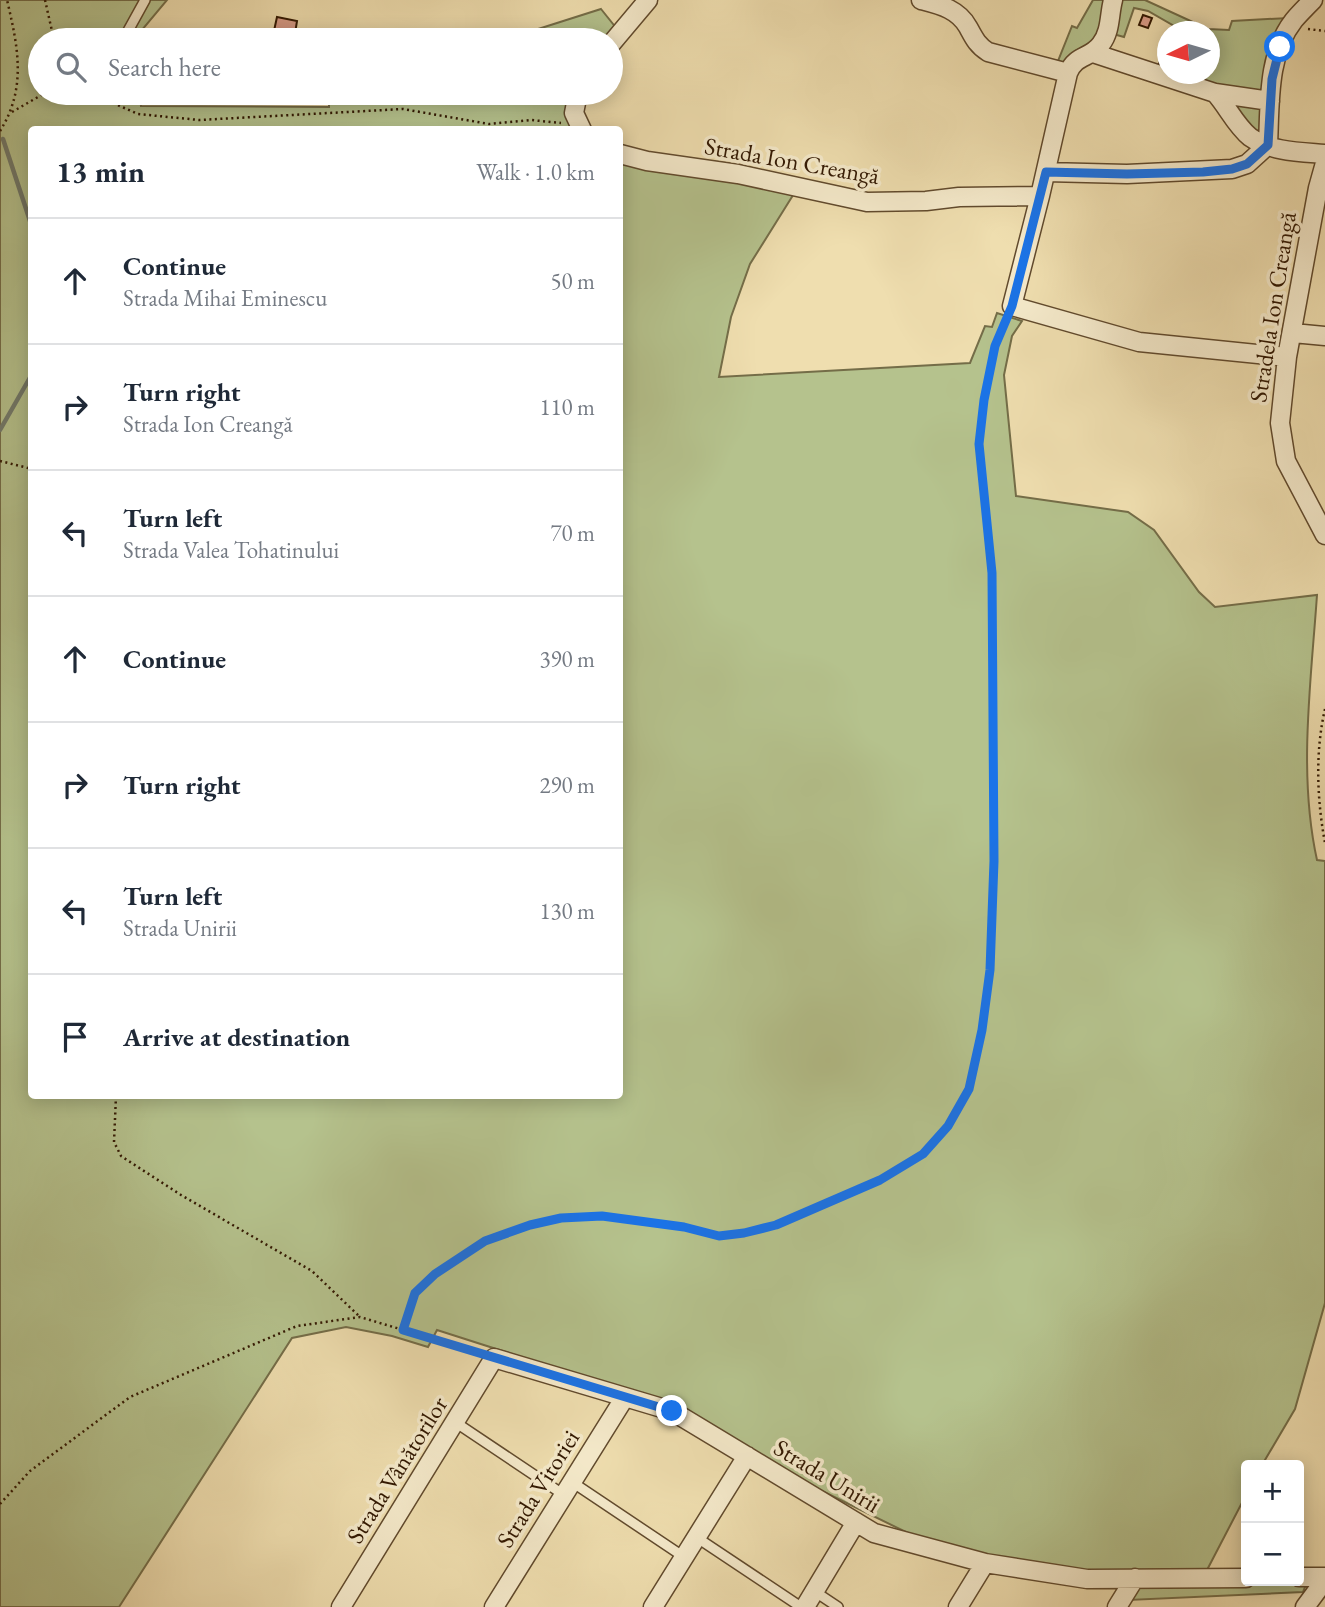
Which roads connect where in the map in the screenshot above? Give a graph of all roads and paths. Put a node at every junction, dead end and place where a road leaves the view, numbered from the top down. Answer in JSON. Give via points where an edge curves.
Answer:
{"nodes":[{"id":1,"x":7,"y":0,"type":"edge"},
{"id":2,"x":45,"y":0,"type":"edge"},
{"id":3,"x":145,"y":0,"type":"edge"},
{"id":4,"x":649,"y":0,"type":"edge"},
{"id":5,"x":921,"y":0,"type":"edge"},
{"id":6,"x":1114,"y":0,"type":"edge"},
{"id":7,"x":1313,"y":0,"type":"edge"},
{"id":8,"x":51,"y":28,"type":"edge"},
{"id":9,"x":130,"y":28,"type":"edge"},
{"id":10,"x":623,"y":30,"type":"edge"},
{"id":11,"x":1093,"y":53,"type":"junction"},
{"id":12,"x":1068,"y":73,"type":"junction"},
{"id":13,"x":1215,"y":93,"type":"junction"},
{"id":14,"x":1270,"y":101,"type":"junction"},
{"id":15,"x":28,"y":103,"type":"edge"},
{"id":16,"x":122,"y":105,"type":"edge"},
{"id":17,"x":576,"y":105,"type":"edge"},
{"id":18,"x":12,"y":112,"type":"junction"},
{"id":19,"x":573,"y":126,"type":"edge"},
{"id":20,"x":580,"y":126,"type":"edge"},
{"id":21,"x":0,"y":131,"type":"edge"},
{"id":22,"x":1268,"y":145,"type":"junction"},
{"id":23,"x":1325,"y":154,"type":"edge"},
{"id":24,"x":623,"y":156,"type":"edge"},
{"id":25,"x":1325,"y":163,"type":"edge"},
{"id":26,"x":1046,"y":172,"type":"junction"},
{"id":27,"x":1040,"y":196,"type":"junction"},
{"id":28,"x":1012,"y":306,"type":"junction"},
{"id":29,"x":1293,"y":332,"type":"junction"},
{"id":30,"x":1325,"y":336,"type":"edge"},
{"id":31,"x":1287,"y":357,"type":"junction"},
{"id":32,"x":0,"y":461,"type":"edge"},
{"id":33,"x":28,"y":468,"type":"edge"},
{"id":34,"x":1325,"y":535,"type":"edge"},
{"id":35,"x":1325,"y":709,"type":"edge"},
{"id":36,"x":1325,"y":843,"type":"edge"},
{"id":37,"x":116,"y":1099,"type":"edge"},
{"id":38,"x":360,"y":1317,"type":"junction"},
{"id":39,"x":403,"y":1330,"type":"junction"},
{"id":40,"x":494,"y":1358,"type":"junction"},
{"id":41,"x":625,"y":1397,"type":"junction"},
{"id":42,"x":454,"y":1422,"type":"junction"},
{"id":43,"x":747,"y":1456,"type":"junction"},
{"id":44,"x":568,"y":1488,"type":"junction"},
{"id":45,"x":0,"y":1504,"type":"edge"},
{"id":46,"x":856,"y":1522,"type":"junction"},
{"id":47,"x":696,"y":1537,"type":"junction"},
{"id":48,"x":684,"y":1557,"type":"junction"},
{"id":49,"x":985,"y":1563,"type":"junction"},
{"id":50,"x":1304,"y":1577,"type":"edge"},
{"id":51,"x":1135,"y":1578,"type":"junction"},
{"id":52,"x":1241,"y":1578,"type":"edge"},
{"id":53,"x":1325,"y":1578,"type":"edge"},
{"id":54,"x":814,"y":1591,"type":"junction"},
{"id":55,"x":341,"y":1607,"type":"edge"},
{"id":56,"x":494,"y":1607,"type":"edge"},
{"id":57,"x":653,"y":1607,"type":"edge"},
{"id":58,"x":803,"y":1607,"type":"edge"},
{"id":59,"x":838,"y":1607,"type":"edge"},
{"id":60,"x":958,"y":1607,"type":"edge"},
{"id":61,"x":1117,"y":1607,"type":"edge"},
{"id":62,"x":1305,"y":1607,"type":"edge"}],
"edges":[{"from":1,"to":18,"type":"path","via":[[18,50]]},
{"from":2,"to":8,"type":"path"},
{"from":3,"to":9,"type":"lane"},
{"from":4,"to":10,"type":"street"},
{"from":5,"to":12,"type":"street","via":[[953,10],[988,52]]},
{"from":6,"to":11,"type":"street","via":[[1108,32]]},
{"from":7,"to":14,"type":"street","via":[[1293,22],[1280,47]]},
{"from":11,"to":12,"type":"street","via":[[1081,56]]},
{"from":11,"to":13,"type":"street"},
{"from":12,"to":26,"type":"street"},
{"from":13,"to":14,"type":"street"},
{"from":13,"to":22,"type":"street","via":[[1249,136]]},
{"from":14,"to":22,"type":"street"},
{"from":15,"to":18,"type":"path"},
{"from":16,"to":19,"type":"path","via":[[138,114],[199,120],[403,109],[489,124],[531,120]]},
{"from":17,"to":20,"type":"street"},
{"from":18,"to":21,"type":"path"},
{"from":22,"to":23,"type":"street"},
{"from":22,"to":26,"type":"street","via":[[1247,164],[1213,171]]},
{"from":24,"to":27,"type":"street","name":"Strada Ion Creangă","via":[[867,202]]},
{"from":25,"to":29,"type":"street","name":"Stradela Ion Creangă"},
{"from":26,"to":27,"type":"street"},
{"from":27,"to":28,"type":"street"},
{"from":28,"to":31,"type":"street","via":[[1139,342]]},
{"from":28,"to":39,"type":"path","via":[[995,346],[979,444],[992,573],[990,970],[969,1089],[948,1126],[923,1154],[880,1180],[776,1225],[744,1233],[719,1236],[602,1216],[561,1218],[485,1241],[415,1293]]},
{"from":29,"to":30,"type":"street"},
{"from":29,"to":31,"type":"street","name":"Stradela Ion Creangă"},
{"from":31,"to":34,"type":"street","name":"Stradela Ion Creangă","via":[[1280,424],[1286,461]]},
{"from":32,"to":33,"type":"path"},
{"from":35,"to":36,"type":"path","via":[[1319,734],[1320,816]]},
{"from":37,"to":38,"type":"path","via":[[114,1142],[121,1156],[312,1271]]},
{"from":38,"to":39,"type":"path"},
{"from":38,"to":45,"type":"path","via":[[297,1326],[130,1397],[30,1471]]},
{"from":39,"to":40,"type":"path"},
{"from":40,"to":41,"type":"street","name":"Strada Unirii"},
{"from":40,"to":42,"type":"street","name":"Strada Vânătorilor"},
{"from":41,"to":43,"type":"street","name":"Strada Unirii","via":[[672,1411]]},
{"from":41,"to":44,"type":"street","name":"Strada Vitoriei"},
{"from":42,"to":44,"type":"lane"},
{"from":42,"to":55,"type":"street","name":"Strada Vânătorilor"},
{"from":43,"to":46,"type":"street","name":"Strada Unirii"},
{"from":43,"to":47,"type":"street"},
{"from":44,"to":48,"type":"lane"},
{"from":44,"to":56,"type":"street","name":"Strada Vitoriei"},
{"from":46,"to":49,"type":"street","name":"Strada Unirii","via":[[874,1533]]},
{"from":46,"to":54,"type":"street"},
{"from":47,"to":48,"type":"street"},
{"from":47,"to":58,"type":"lane"},
{"from":48,"to":57,"type":"street"},
{"from":49,"to":51,"type":"street","name":"Strada Unirii","via":[[1087,1579]]},
{"from":49,"to":60,"type":"street"},
{"from":50,"to":53,"type":"street"},
{"from":51,"to":52,"type":"street","name":"Strada Unirii"},
{"from":51,"to":61,"type":"street"},
{"from":53,"to":62,"type":"street"},
{"from":54,"to":58,"type":"street"},
{"from":54,"to":59,"type":"lane"}]}
